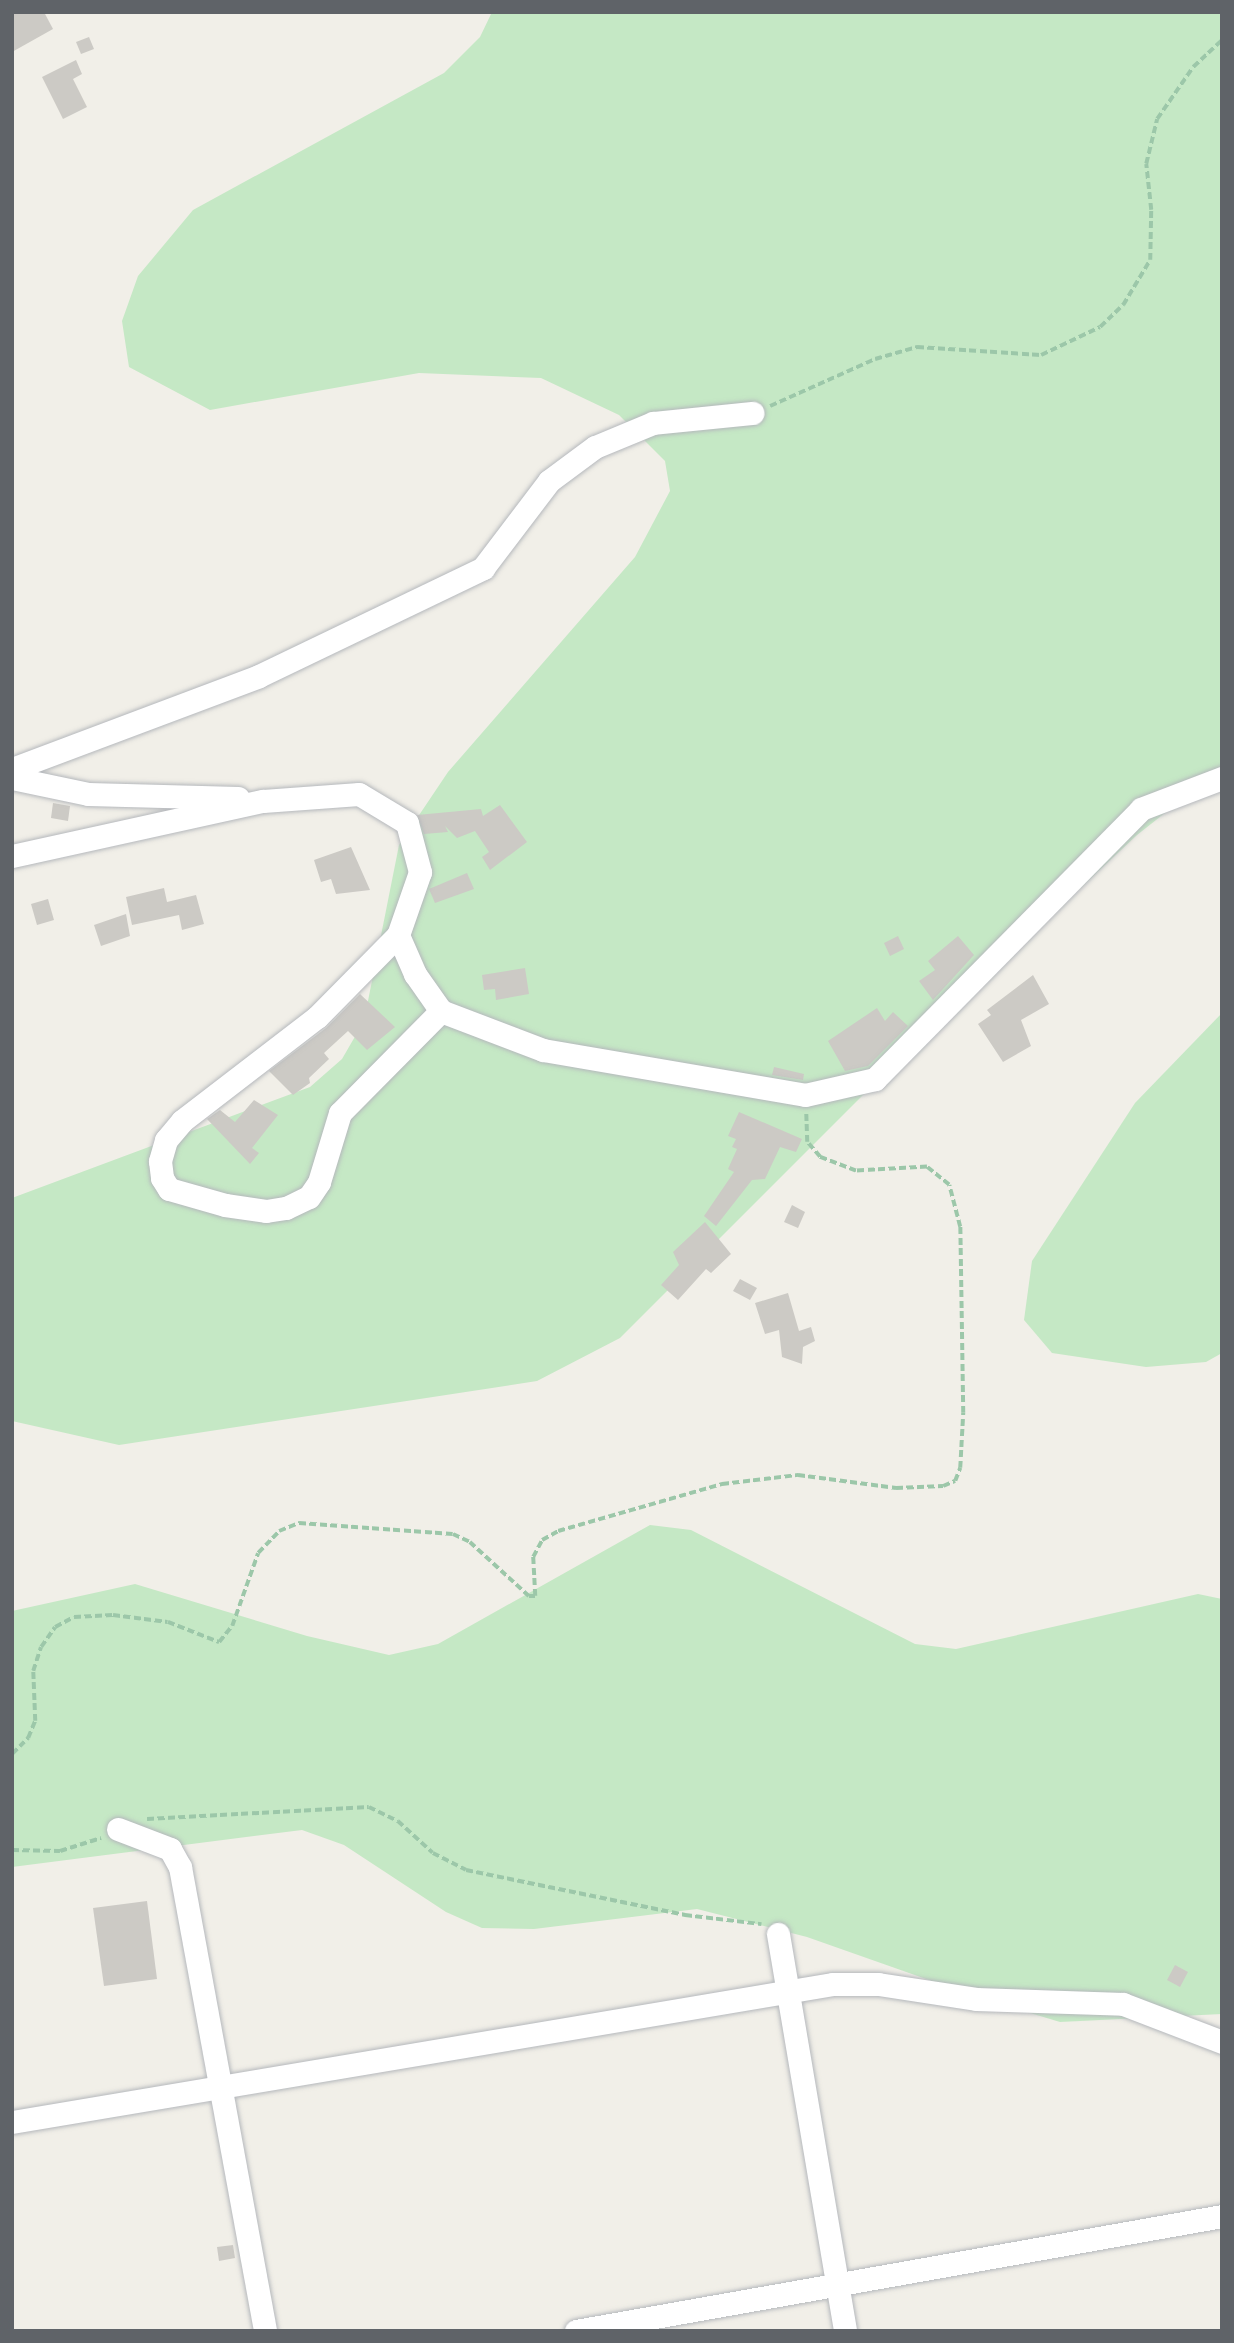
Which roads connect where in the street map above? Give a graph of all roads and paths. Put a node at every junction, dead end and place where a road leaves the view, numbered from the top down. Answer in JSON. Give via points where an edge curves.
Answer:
{"nodes":[{"id":1,"x":1222,"y":40,"type":"edge"},
{"id":2,"x":752,"y":413,"type":"joint"},
{"id":3,"x":12,"y":769,"type":"edge"},
{"id":4,"x":12,"y":778,"type":"edge"},
{"id":5,"x":1222,"y":778,"type":"edge"},
{"id":6,"x":262,"y":801,"type":"junction"},
{"id":7,"x":12,"y":856,"type":"edge"},
{"id":8,"x":398,"y":935,"type":"junction"},
{"id":9,"x":441,"y":1011,"type":"junction"},
{"id":10,"x":805,"y":1095,"type":"junction"},
{"id":11,"x":12,"y":1754,"type":"edge"},
{"id":12,"x":118,"y":1829,"type":"junction"},
{"id":13,"x":12,"y":1850,"type":"edge"},
{"id":14,"x":778,"y":1934,"type":"joint"},
{"id":15,"x":788,"y":1989,"type":"junction"},
{"id":16,"x":1222,"y":2042,"type":"edge"},
{"id":17,"x":222,"y":2086,"type":"junction"},
{"id":18,"x":12,"y":2122,"type":"edge"},
{"id":19,"x":1222,"y":2216,"type":"edge"},
{"id":20,"x":837,"y":2285,"type":"junction"},
{"id":21,"x":265,"y":2331,"type":"edge"},
{"id":22,"x":576,"y":2331,"type":"edge"},
{"id":23,"x":845,"y":2331,"type":"edge"}],
"edges":[{"from":1,"to":2,"type":"path","via":[[1193,67],[1157,119],[1146,164],[1152,210],[1150,260],[1123,305],[1100,327],[1041,355],[917,347],[875,359]]},
{"from":2,"to":3,"type":"street","via":[[653,423],[595,447],[549,481],[483,568],[259,676]]},
{"from":4,"to":6,"type":"street","via":[[88,794]]},
{"from":5,"to":10,"type":"street","via":[[1141,809],[875,1079]]},
{"from":6,"to":7,"type":"street"},
{"from":6,"to":8,"type":"street","via":[[359,794],[407,823],[420,872]]},
{"from":8,"to":9,"type":"street","via":[[415,974]]},
{"from":8,"to":9,"type":"street","via":[[317,1017],[182,1121],[166,1140],[160,1161],[162,1178],[169,1189],[266,1211],[309,1197],[319,1182],[340,1113]]},
{"from":9,"to":10,"type":"street","via":[[543,1050]]},
{"from":10,"to":11,"type":"path","via":[[807,1142],[820,1157],[856,1171],[927,1167],[949,1185],[960,1240],[963,1413],[955,1481],[943,1486],[897,1488],[797,1475],[711,1487],[558,1531],[542,1540],[533,1556],[535,1597],[470,1542],[453,1534],[299,1523],[279,1531],[258,1553],[232,1626],[219,1642],[167,1622],[113,1615],[74,1617],[55,1627],[41,1647],[33,1671],[35,1721],[28,1738]]},
{"from":12,"to":13,"type":"path","via":[[60,1852]]},
{"from":12,"to":14,"type":"path","via":[[144,1819],[197,1814],[369,1807],[398,1821],[433,1853],[467,1870],[685,1915],[747,1921]]},
{"from":12,"to":17,"type":"street","via":[[170,1849],[180,1867]]},
{"from":14,"to":15,"type":"street"},
{"from":15,"to":16,"type":"street","via":[[878,1984],[976,1999],[1122,2004]]},
{"from":15,"to":17,"type":"street"},
{"from":15,"to":20,"type":"street"},
{"from":17,"to":18,"type":"street"},
{"from":17,"to":21,"type":"street"},
{"from":19,"to":20,"type":"street"},
{"from":20,"to":22,"type":"street"},
{"from":20,"to":23,"type":"street"}]}
